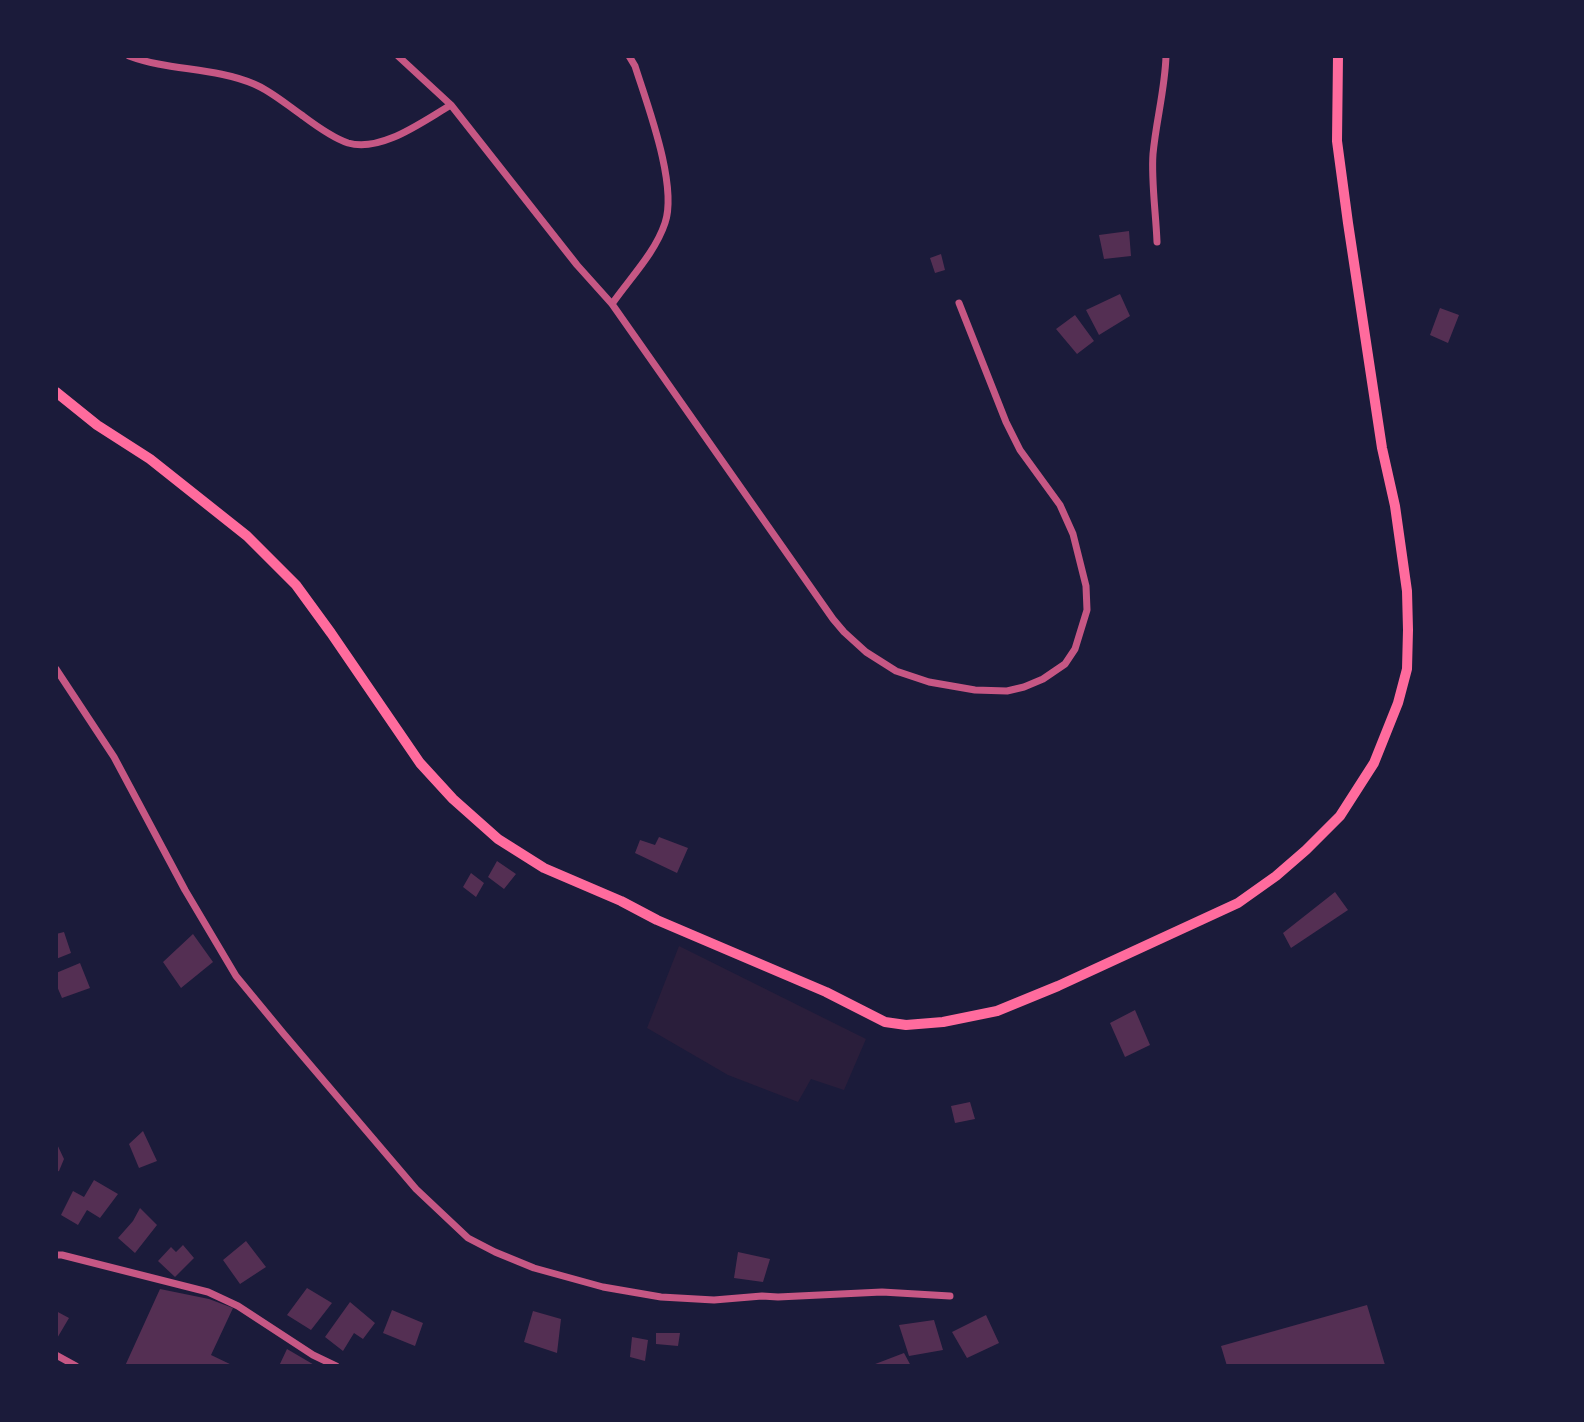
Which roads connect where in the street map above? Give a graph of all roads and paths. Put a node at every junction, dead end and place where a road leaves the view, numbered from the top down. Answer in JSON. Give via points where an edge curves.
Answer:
{"nodes":[{"id":1,"x":129,"y":56,"type":"edge"},
{"id":2,"x":398,"y":56,"type":"edge"},
{"id":3,"x":629,"y":56,"type":"edge"},
{"id":4,"x":637,"y":56,"type":"edge"},
{"id":5,"x":1166,"y":56,"type":"edge"},
{"id":6,"x":1338,"y":56,"type":"edge"},
{"id":7,"x":635,"y":66,"type":"junction"},
{"id":8,"x":451,"y":105,"type":"junction"},
{"id":9,"x":1157,"y":242,"type":"dead end"},
{"id":10,"x":958,"y":303,"type":"dead end"},
{"id":11,"x":612,"y":304,"type":"junction"},
{"id":12,"x":56,"y":392,"type":"edge"},
{"id":13,"x":56,"y":668,"type":"edge"},
{"id":14,"x":56,"y":1255,"type":"edge"},
{"id":15,"x":950,"y":1296,"type":"dead end"},
{"id":16,"x":56,"y":1354,"type":"edge"},
{"id":17,"x":76,"y":1366,"type":"edge"},
{"id":18,"x":336,"y":1366,"type":"edge"}],
"edges":[{"from":1,"to":8,"type":"street","via":[[254,84],[347,143],[389,139]]},
{"from":2,"to":8,"type":"street"},
{"from":3,"to":7,"type":"street"},
{"from":4,"to":7,"type":"street"},
{"from":5,"to":9,"type":"street","via":[[1153,167]]},
{"from":6,"to":12,"type":"main road","via":[[1340,168],[1408,591],[1407,669],[1398,703],[1374,763],[1340,816],[1276,876],[1238,904],[998,1011],[943,1022],[886,1022],[544,867],[498,839],[420,763],[296,585],[267,555],[150,460]]},
{"from":7,"to":11,"type":"street","via":[[666,173],[668,206],[660,234]]},
{"from":8,"to":11,"type":"street"},
{"from":10,"to":11,"type":"street","via":[[1020,450],[1064,515],[1086,586],[1087,610],[1076,649],[1065,664],[1043,679],[1007,691],[913,678],[880,662],[854,642],[833,620]]},
{"from":13,"to":15,"type":"street","via":[[114,757],[236,976],[416,1189],[468,1238],[534,1268],[661,1297],[714,1300],[883,1292]]},
{"from":14,"to":18,"type":"street","via":[[208,1292]]},
{"from":16,"to":17,"type":"street"}]}
